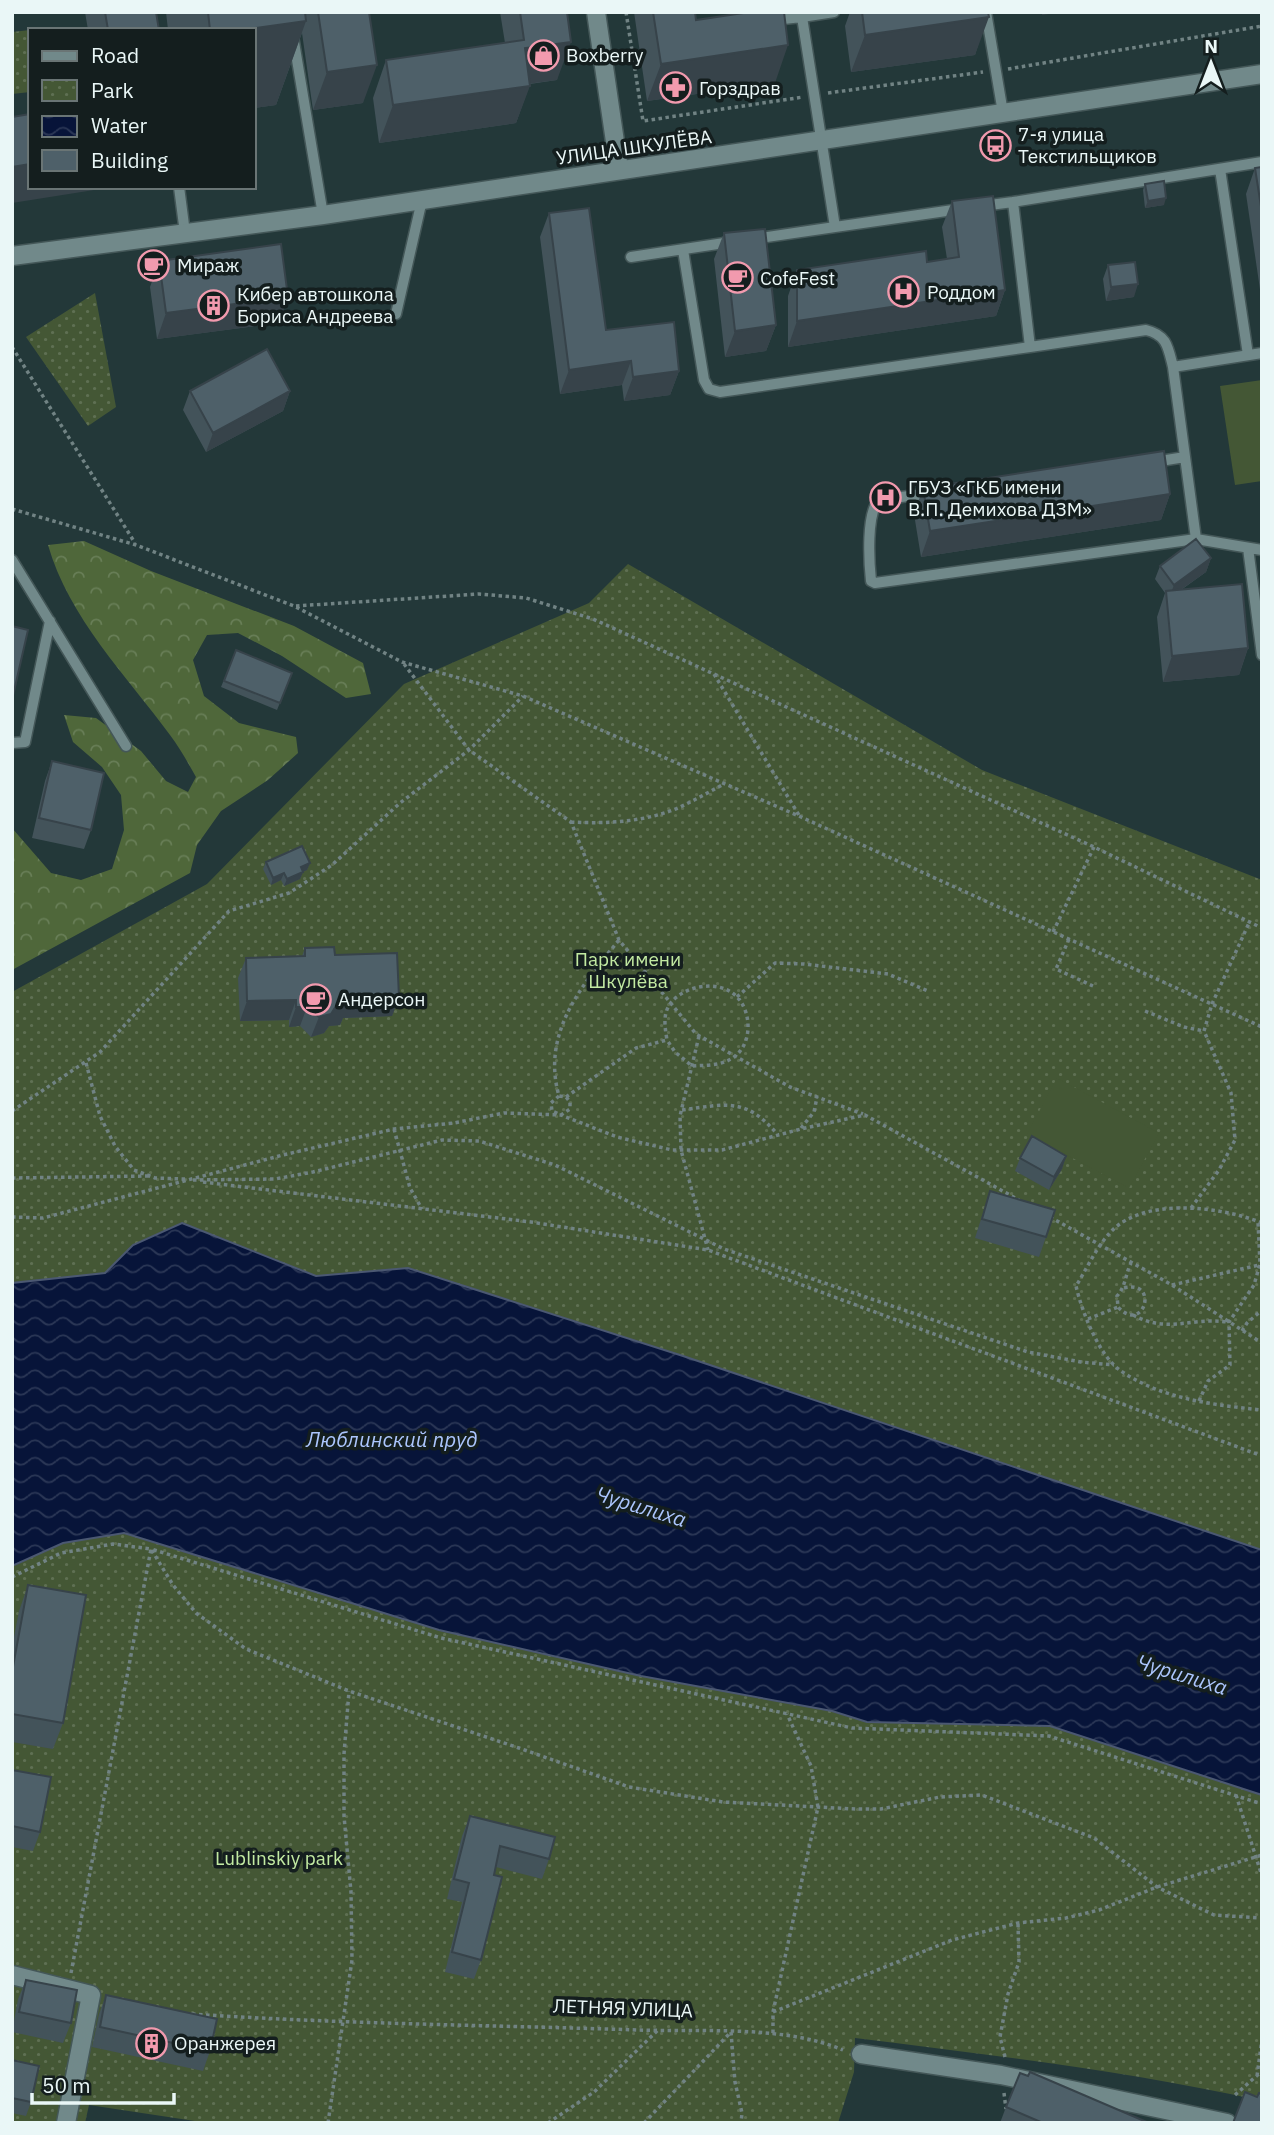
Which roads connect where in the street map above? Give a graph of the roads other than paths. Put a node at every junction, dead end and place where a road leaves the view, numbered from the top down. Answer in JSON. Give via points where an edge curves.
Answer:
{"nodes":[{"id":1,"x":289,"y":12,"type":"edge"},
{"id":2,"x":596,"y":12,"type":"edge"},
{"id":3,"x":834,"y":12,"type":"edge"},
{"id":4,"x":986,"y":12,"type":"edge"},
{"id":5,"x":802,"y":15,"type":"edge"},
{"id":6,"x":765,"y":22,"type":"edge"},
{"id":7,"x":1262,"y":74,"type":"edge"},
{"id":8,"x":1003,"y":113,"type":"junction"},
{"id":9,"x":823,"y":141,"type":"junction"},
{"id":10,"x":1262,"y":162,"type":"edge"},
{"id":11,"x":1220,"y":169,"type":"junction"},
{"id":12,"x":619,"y":170,"type":"junction"},
{"id":13,"x":179,"y":189,"type":"edge"},
{"id":14,"x":422,"y":200,"type":"junction"},
{"id":15,"x":1013,"y":202,"type":"junction"},
{"id":16,"x":323,"y":215,"type":"junction"},
{"id":17,"x":835,"y":227,"type":"junction"},
{"id":18,"x":185,"y":233,"type":"junction"},
{"id":19,"x":683,"y":250,"type":"junction"},
{"id":20,"x":12,"y":256,"type":"edge"},
{"id":21,"x":631,"y":257,"type":"dead end"},
{"id":22,"x":396,"y":314,"type":"dead end"},
{"id":23,"x":1030,"y":347,"type":"junction"},
{"id":24,"x":1262,"y":353,"type":"edge"},
{"id":25,"x":1248,"y":355,"type":"junction"},
{"id":26,"x":1173,"y":367,"type":"junction"},
{"id":27,"x":1185,"y":457,"type":"junction"},
{"id":28,"x":1145,"y":463,"type":"edge"},
{"id":29,"x":946,"y":491,"type":"edge"},
{"id":30,"x":1196,"y":538,"type":"junction"},
{"id":31,"x":1248,"y":548,"type":"junction"},
{"id":32,"x":1262,"y":550,"type":"edge"},
{"id":33,"x":12,"y":560,"type":"edge"},
{"id":34,"x":50,"y":621,"type":"junction"},
{"id":35,"x":1262,"y":655,"type":"edge"},
{"id":36,"x":12,"y":743,"type":"edge"},
{"id":37,"x":126,"y":746,"type":"dead end"},
{"id":38,"x":12,"y":1975,"type":"edge"},
{"id":39,"x":861,"y":2054,"type":"road end"},
{"id":40,"x":65,"y":2123,"type":"edge"},
{"id":41,"x":1227,"y":2123,"type":"edge"}],
"edges":[{"from":1,"to":16,"type":"lane"},
{"from":2,"to":12,"type":"street"},
{"from":3,"to":5,"type":"lane"},
{"from":4,"to":8,"type":"lane"},
{"from":5,"to":6,"type":"lane"},
{"from":5,"to":9,"type":"lane"},
{"from":7,"to":8,"type":"street","name":"УЛИЦА ШКУЛЁВА"},
{"from":8,"to":9,"type":"street","name":"УЛИЦА ШКУЛЁВА"},
{"from":9,"to":12,"type":"street","name":"УЛИЦА ШКУЛЁВА"},
{"from":9,"to":17,"type":"lane"},
{"from":10,"to":11,"type":"lane"},
{"from":11,"to":15,"type":"lane"},
{"from":11,"to":25,"type":"lane"},
{"from":12,"to":14,"type":"street","name":"УЛИЦА ШКУЛЁВА"},
{"from":13,"to":18,"type":"lane"},
{"from":14,"to":16,"type":"street","name":"УЛИЦА ШКУЛЁВА"},
{"from":14,"to":22,"type":"lane"},
{"from":15,"to":17,"type":"lane"},
{"from":15,"to":23,"type":"lane"},
{"from":16,"to":18,"type":"street","name":"УЛИЦА ШКУЛЁВА"},
{"from":17,"to":19,"type":"lane"},
{"from":18,"to":20,"type":"street","name":"УЛИЦА ШКУЛЁВА"},
{"from":19,"to":21,"type":"lane"},
{"from":19,"to":23,"type":"lane","via":[[709,389],[720,392]]},
{"from":23,"to":26,"type":"lane","via":[[1146,330],[1158,333],[1167,344]]},
{"from":24,"to":25,"type":"lane"},
{"from":25,"to":26,"type":"lane"},
{"from":26,"to":27,"type":"lane"},
{"from":27,"to":28,"type":"lane"},
{"from":27,"to":30,"type":"lane"},
{"from":29,"to":30,"type":"lane","via":[[879,500],[874,505],[871,580]]},
{"from":30,"to":31,"type":"lane"},
{"from":31,"to":32,"type":"lane"},
{"from":31,"to":35,"type":"lane"},
{"from":33,"to":34,"type":"lane"},
{"from":34,"to":36,"type":"lane","via":[[25,742]]},
{"from":34,"to":37,"type":"lane"},
{"from":38,"to":40,"type":"street","via":[[91,1995]]},
{"from":39,"to":41,"type":"street","via":[[1001,2075]]}]}
